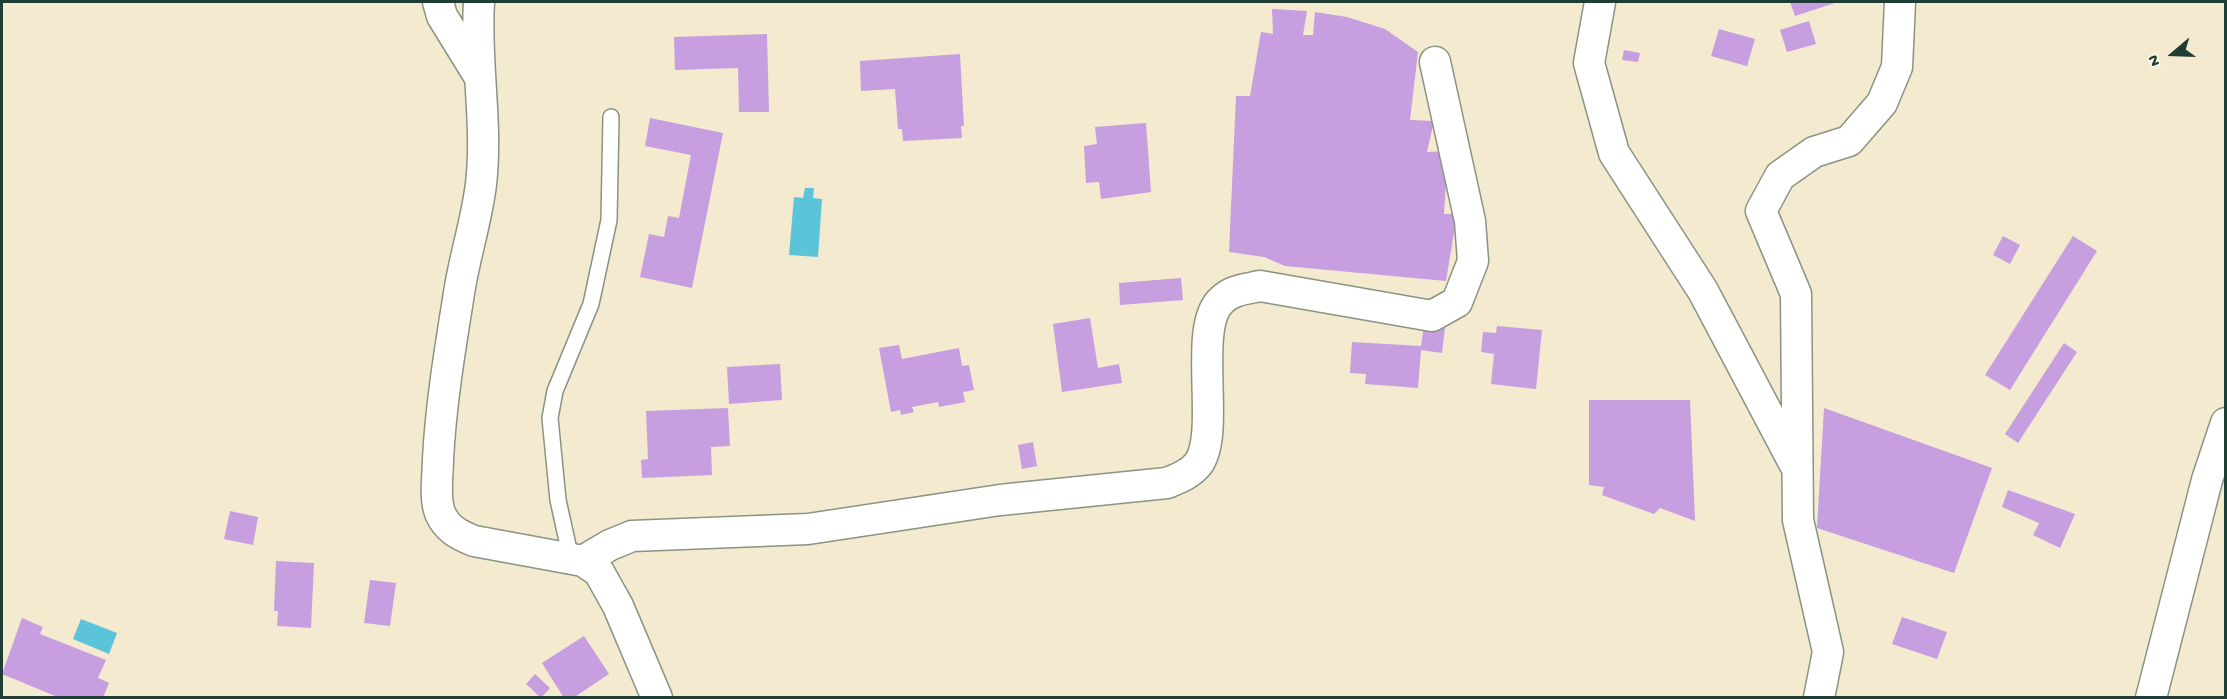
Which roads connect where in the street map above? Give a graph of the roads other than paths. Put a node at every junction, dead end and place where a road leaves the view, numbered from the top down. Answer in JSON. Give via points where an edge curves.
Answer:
{"nodes":[{"id":1,"x":438,"y":2,"type":"edge"},
{"id":2,"x":479,"y":2,"type":"edge"},
{"id":3,"x":1599,"y":2,"type":"edge"},
{"id":4,"x":1900,"y":2,"type":"edge"},
{"id":5,"x":1435,"y":62,"type":"dead end"},
{"id":6,"x":479,"y":76,"type":"junction"},
{"id":7,"x":611,"y":117,"type":"dead end"},
{"id":8,"x":2226,"y":423,"type":"edge"},
{"id":9,"x":1797,"y":469,"type":"junction"},
{"id":10,"x":577,"y":560,"type":"junction"},
{"id":11,"x":657,"y":698,"type":"edge"},
{"id":12,"x":1819,"y":698,"type":"edge"},
{"id":13,"x":2151,"y":698,"type":"edge"}],
"edges":[{"from":1,"to":6,"type":"street","via":[[442,16]]},
{"from":2,"to":6,"type":"street"},
{"from":3,"to":9,"type":"street","via":[[1589,63],[1614,153],[1703,291]]},
{"from":4,"to":9,"type":"street","via":[[1897,67],[1882,103],[1849,141],[1814,152],[1780,176],[1761,211],[1796,294]]},
{"from":5,"to":10,"type":"street","via":[[1470,221],[1473,261],[1457,302],[1432,316],[1260,286],[1237,290],[1222,299],[1213,309],[1208,341],[1206,444],[1199,463],[1185,476],[1167,483],[1000,500],[808,529],[632,536]]},
{"from":6,"to":10,"type":"street","via":[[484,133],[481,184],[460,287],[440,432],[440,512],[447,525],[474,541]]},
{"from":7,"to":10,"type":"lane","via":[[609,220],[591,304],[555,391],[550,418],[564,539]]},
{"from":8,"to":13,"type":"street","via":[[2207,480]]},
{"from":9,"to":12,"type":"street","via":[[1798,520],[1828,652]]},
{"from":10,"to":11,"type":"street","via":[[599,572],[618,606]]}]}
